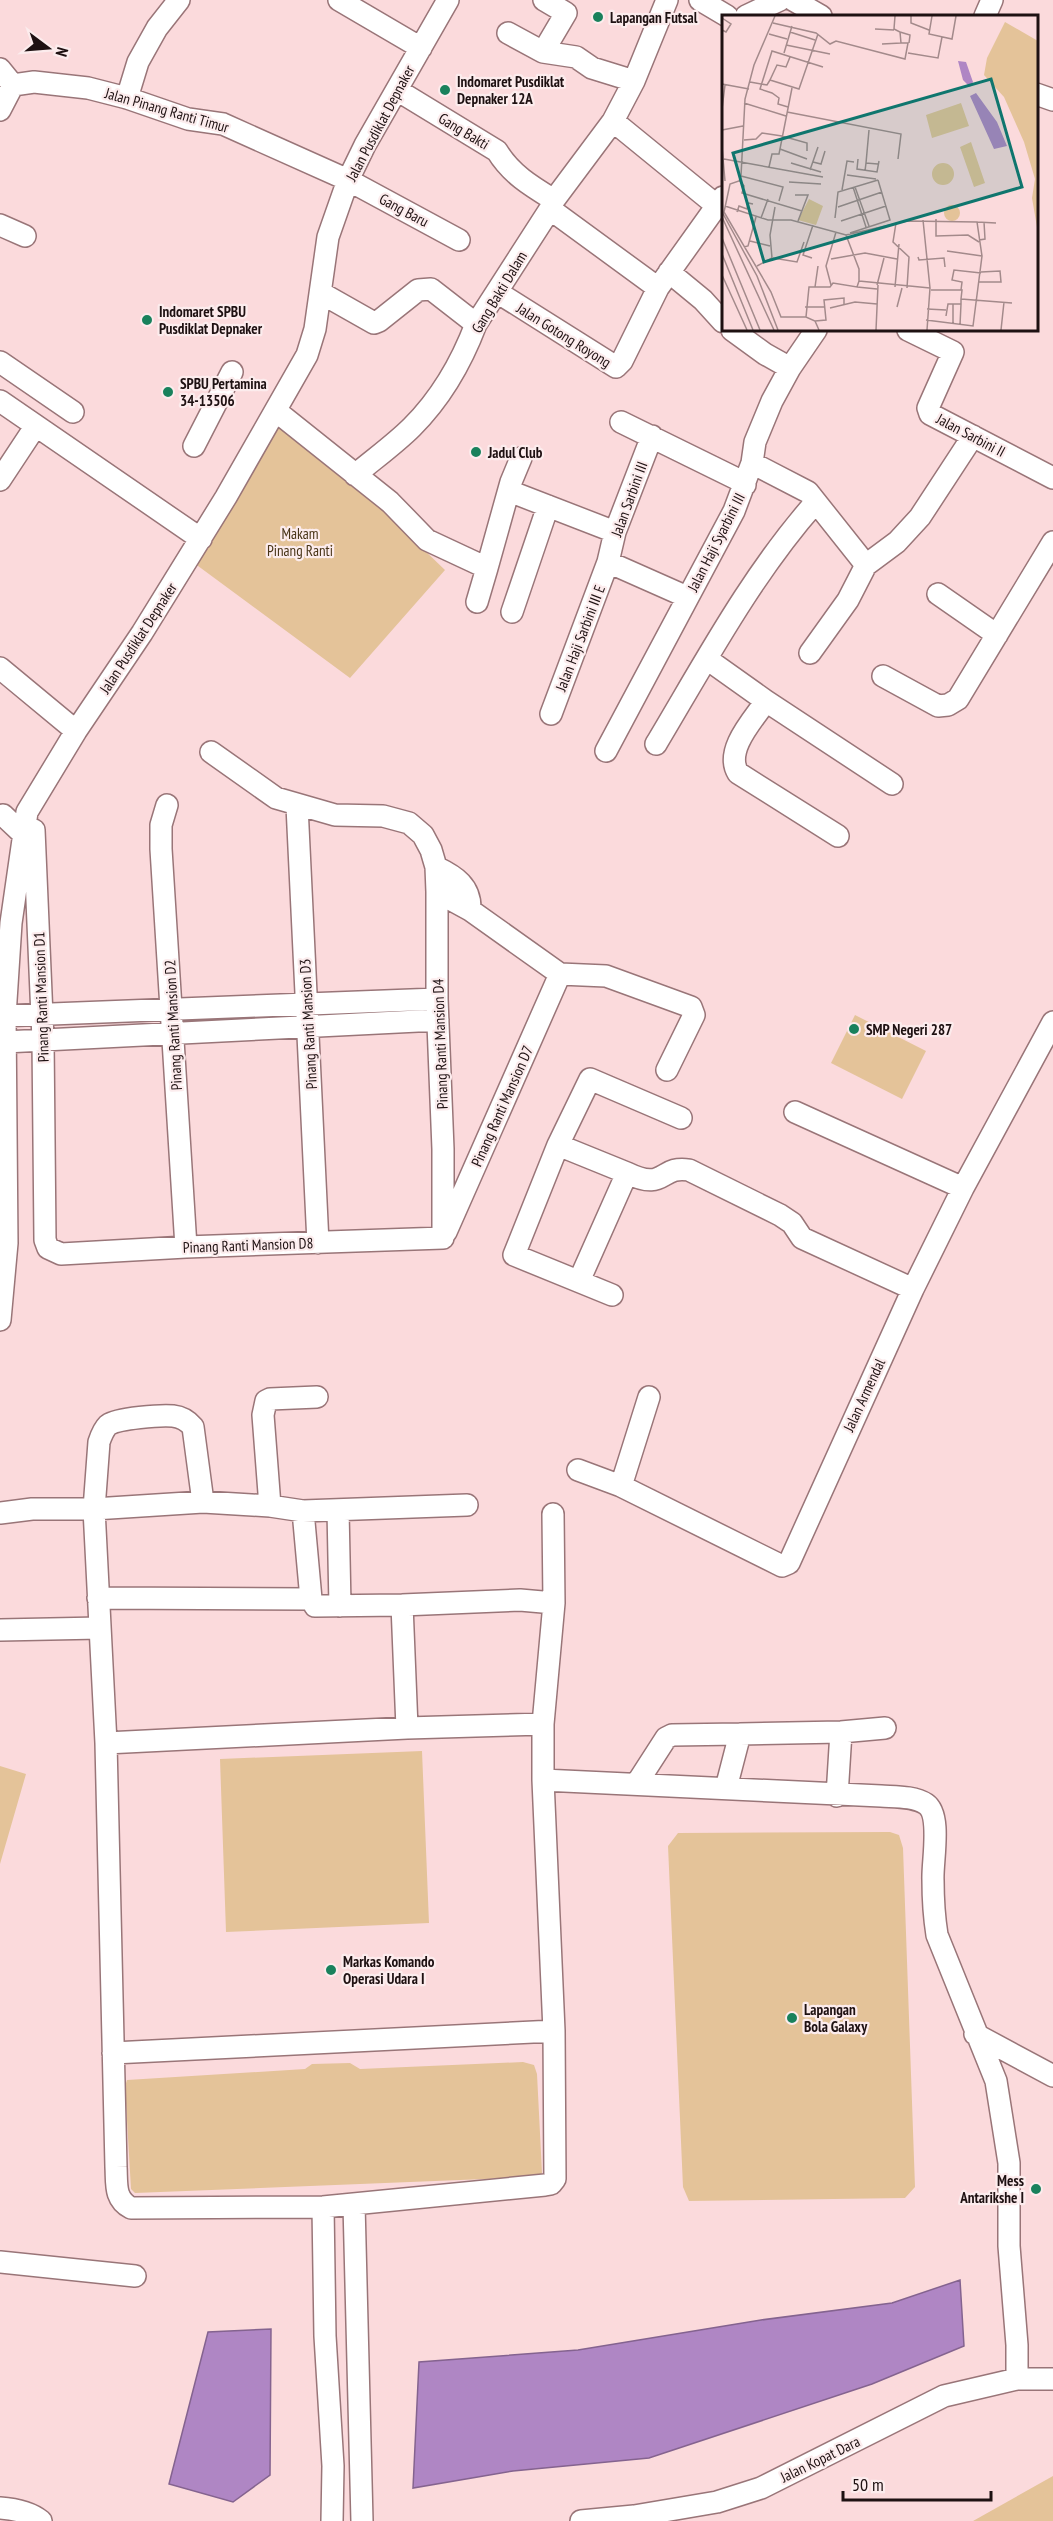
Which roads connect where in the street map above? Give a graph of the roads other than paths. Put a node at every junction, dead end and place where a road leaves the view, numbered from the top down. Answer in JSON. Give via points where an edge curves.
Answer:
{"nodes":[{"id":1,"x":180,"y":0,"type":"edge"},
{"id":2,"x":339,"y":0,"type":"edge"},
{"id":3,"x":448,"y":0,"type":"edge"},
{"id":4,"x":544,"y":0,"type":"edge"},
{"id":5,"x":667,"y":0,"type":"edge"},
{"id":6,"x":700,"y":0,"type":"edge"},
{"id":7,"x":780,"y":0,"type":"edge"},
{"id":8,"x":793,"y":0,"type":"edge"},
{"id":9,"x":992,"y":0,"type":"edge"},
{"id":10,"x":725,"y":15,"type":"edge"},
{"id":11,"x":748,"y":15,"type":"edge"},
{"id":12,"x":819,"y":15,"type":"edge"},
{"id":13,"x":985,"y":15,"type":"edge"},
{"id":14,"x":508,"y":33,"type":"dead end"},
{"id":15,"x":421,"y":48,"type":"junction"},
{"id":16,"x":543,"y":52,"type":"junction"},
{"id":17,"x":6,"y":77,"type":"edge"},
{"id":18,"x":634,"y":81,"type":"junction"},
{"id":19,"x":397,"y":90,"type":"junction"},
{"id":20,"x":1038,"y":95,"type":"edge"},
{"id":21,"x":127,"y":98,"type":"junction"},
{"id":22,"x":1053,"y":100,"type":"edge"},
{"id":23,"x":0,"y":110,"type":"edge"},
{"id":24,"x":613,"y":121,"type":"junction"},
{"id":25,"x":348,"y":180,"type":"junction"},
{"id":26,"x":720,"y":201,"type":"edge"},
{"id":27,"x":552,"y":205,"type":"junction"},
{"id":28,"x":0,"y":225,"type":"edge"},
{"id":29,"x":25,"y":236,"type":"dead end"},
{"id":30,"x":459,"y":240,"type":"dead end"},
{"id":31,"x":664,"y":280,"type":"junction"},
{"id":32,"x":496,"y":292,"type":"junction"},
{"id":33,"x":321,"y":293,"type":"junction"},
{"id":34,"x":722,"y":321,"type":"edge"},
{"id":35,"x":476,"y":324,"type":"junction"},
{"id":36,"x":735,"y":332,"type":"edge"},
{"id":37,"x":815,"y":332,"type":"edge"},
{"id":38,"x":912,"y":332,"type":"edge"},
{"id":39,"x":0,"y":362,"type":"edge"},
{"id":40,"x":790,"y":368,"type":"junction"},
{"id":41,"x":232,"y":372,"type":"dead end"},
{"id":42,"x":0,"y":401,"type":"edge"},
{"id":43,"x":276,"y":411,"type":"junction"},
{"id":44,"x":74,"y":412,"type":"dead end"},
{"id":45,"x":621,"y":422,"type":"dead end"},
{"id":46,"x":35,"y":427,"type":"junction"},
{"id":47,"x":652,"y":436,"type":"junction"},
{"id":48,"x":973,"y":436,"type":"junction"},
{"id":49,"x":194,"y":446,"type":"dead end"},
{"id":50,"x":521,"y":458,"type":"dead end"},
{"id":51,"x":752,"y":463,"type":"junction"},
{"id":52,"x":355,"y":475,"type":"junction"},
{"id":53,"x":1053,"y":478,"type":"edge"},
{"id":54,"x":0,"y":480,"type":"edge"},
{"id":55,"x":745,"y":484,"type":"junction"},
{"id":56,"x":509,"y":491,"type":"junction"},
{"id":57,"x":815,"y":503,"type":"junction"},
{"id":58,"x":548,"y":506,"type":"junction"},
{"id":59,"x":615,"y":532,"type":"junction"},
{"id":60,"x":200,"y":540,"type":"junction"},
{"id":61,"x":1053,"y":542,"type":"edge"},
{"id":62,"x":608,"y":562,"type":"junction"},
{"id":63,"x":866,"y":566,"type":"junction"},
{"id":64,"x":487,"y":568,"type":"junction"},
{"id":65,"x":938,"y":594,"type":"dead end"},
{"id":66,"x":687,"y":597,"type":"junction"},
{"id":67,"x":477,"y":602,"type":"dead end"},
{"id":68,"x":512,"y":612,"type":"dead end"},
{"id":69,"x":997,"y":635,"type":"junction"},
{"id":70,"x":810,"y":653,"type":"dead end"},
{"id":71,"x":707,"y":659,"type":"junction"},
{"id":72,"x":0,"y":668,"type":"edge"},
{"id":73,"x":883,"y":676,"type":"dead end"},
{"id":74,"x":766,"y":701,"type":"junction"},
{"id":75,"x":551,"y":714,"type":"dead end"},
{"id":76,"x":76,"y":731,"type":"junction"},
{"id":77,"x":656,"y":744,"type":"dead end"},
{"id":78,"x":606,"y":751,"type":"dead end"},
{"id":79,"x":211,"y":752,"type":"dead end"},
{"id":80,"x":63,"y":753,"type":"junction"},
{"id":81,"x":892,"y":784,"type":"dead end"},
{"id":82,"x":167,"y":805,"type":"dead end"},
{"id":83,"x":297,"y":806,"type":"junction"},
{"id":84,"x":27,"y":812,"type":"junction"},
{"id":85,"x":2,"y":815,"type":"edge"},
{"id":86,"x":23,"y":834,"type":"junction"},
{"id":87,"x":838,"y":836,"type":"dead end"},
{"id":88,"x":433,"y":859,"type":"junction"},
{"id":89,"x":437,"y":892,"type":"junction"},
{"id":90,"x":470,"y":910,"type":"junction"},
{"id":91,"x":560,"y":974,"type":"junction"},
{"id":92,"x":307,"y":1004,"type":"junction"},
{"id":93,"x":438,"y":1009,"type":"junction"},
{"id":94,"x":172,"y":1010,"type":"junction"},
{"id":95,"x":42,"y":1015,"type":"junction"},
{"id":96,"x":2,"y":1016,"type":"edge"},
{"id":97,"x":1053,"y":1022,"type":"edge"},
{"id":98,"x":308,"y":1026,"type":"junction"},
{"id":99,"x":173,"y":1033,"type":"junction"},
{"id":100,"x":43,"y":1040,"type":"junction"},
{"id":101,"x":5,"y":1042,"type":"junction"},
{"id":102,"x":667,"y":1070,"type":"dead end"},
{"id":103,"x":795,"y":1112,"type":"dead end"},
{"id":104,"x":681,"y":1118,"type":"dead end"},
{"id":105,"x":558,"y":1145,"type":"junction"},
{"id":106,"x":443,"y":1149,"type":"junction"},
{"id":107,"x":477,"y":1163,"type":"junction"},
{"id":108,"x":627,"y":1173,"type":"junction"},
{"id":109,"x":963,"y":1188,"type":"junction"},
{"id":110,"x":443,"y":1238,"type":"junction"},
{"id":111,"x":318,"y":1243,"type":"junction"},
{"id":112,"x":186,"y":1247,"type":"junction"},
{"id":113,"x":53,"y":1252,"type":"joint"},
{"id":114,"x":579,"y":1281,"type":"junction"},
{"id":115,"x":2,"y":1285,"type":"edge"},
{"id":116,"x":913,"y":1289,"type":"junction"},
{"id":117,"x":612,"y":1295,"type":"dead end"},
{"id":118,"x":0,"y":1320,"type":"edge"},
{"id":119,"x":317,"y":1397,"type":"dead end"},
{"id":120,"x":649,"y":1397,"type":"dead end"},
{"id":121,"x":578,"y":1470,"type":"dead end"},
{"id":122,"x":621,"y":1486,"type":"junction"},
{"id":123,"x":203,"y":1502,"type":"junction"},
{"id":124,"x":467,"y":1505,"type":"dead end"},
{"id":125,"x":270,"y":1506,"type":"junction"},
{"id":126,"x":94,"y":1509,"type":"junction"},
{"id":127,"x":338,"y":1510,"type":"junction"},
{"id":128,"x":303,"y":1511,"type":"junction"},
{"id":129,"x":0,"y":1513,"type":"edge"},
{"id":130,"x":554,"y":1514,"type":"dead end"},
{"id":131,"x":98,"y":1598,"type":"junction"},
{"id":132,"x":312,"y":1599,"type":"junction"},
{"id":133,"x":554,"y":1603,"type":"junction"},
{"id":134,"x":402,"y":1605,"type":"junction"},
{"id":135,"x":340,"y":1606,"type":"junction"},
{"id":136,"x":100,"y":1628,"type":"junction"},
{"id":137,"x":0,"y":1630,"type":"edge"},
{"id":138,"x":543,"y":1724,"type":"junction"},
{"id":139,"x":407,"y":1728,"type":"junction"},
{"id":140,"x":885,"y":1728,"type":"dead end"},
{"id":141,"x":841,"y":1732,"type":"junction"},
{"id":142,"x":740,"y":1734,"type":"junction"},
{"id":143,"x":106,"y":1743,"type":"junction"},
{"id":144,"x":543,"y":1780,"type":"junction"},
{"id":145,"x":638,"y":1784,"type":"junction"},
{"id":146,"x":726,"y":1788,"type":"junction"},
{"id":147,"x":837,"y":1796,"type":"junction"},
{"id":148,"x":554,"y":2031,"type":"junction"},
{"id":149,"x":975,"y":2034,"type":"junction"},
{"id":150,"x":113,"y":2053,"type":"junction"},
{"id":151,"x":1053,"y":2076,"type":"edge"},
{"id":152,"x":354,"y":2204,"type":"junction"},
{"id":153,"x":322,"y":2207,"type":"junction"},
{"id":154,"x":0,"y":2262,"type":"edge"},
{"id":155,"x":135,"y":2276,"type":"dead end"},
{"id":156,"x":1017,"y":2379,"type":"junction"},
{"id":157,"x":1053,"y":2379,"type":"edge"},
{"id":158,"x":0,"y":2508,"type":"edge"},
{"id":159,"x":41,"y":2521,"type":"edge"},
{"id":160,"x":332,"y":2521,"type":"edge"},
{"id":161,"x":362,"y":2521,"type":"edge"},
{"id":162,"x":581,"y":2521,"type":"edge"}],
"edges":[{"from":1,"to":21,"type":"street","via":[[138,62]]},
{"from":2,"to":15,"type":"street"},
{"from":3,"to":15,"type":"street","name":"Jalan Pusdiklat Depnaker"},
{"from":4,"to":16,"type":"street","via":[[566,13]]},
{"from":5,"to":18,"type":"street","name":"Gang Bakti Dalam"},
{"from":6,"to":10,"type":"street"},
{"from":7,"to":11,"type":"street"},
{"from":8,"to":12,"type":"street"},
{"from":9,"to":13,"type":"street"},
{"from":14,"to":16,"type":"street"},
{"from":15,"to":19,"type":"street","name":"Jalan Pusdiklat Depnaker"},
{"from":16,"to":18,"type":"street","via":[[576,57],[592,68]]},
{"from":17,"to":21,"type":"street","name":"Jalan Pinang Ranti Timur","via":[[88,88]]},
{"from":17,"to":23,"type":"street","name":"Jalan Pinang Ranti Timur"},
{"from":18,"to":24,"type":"street","name":"Gang Bakti Dalam"},
{"from":19,"to":25,"type":"street","name":"Jalan Pusdiklat Depnaker"},
{"from":19,"to":27,"type":"street","name":"Gang Bakti","via":[[497,151],[507,167]]},
{"from":20,"to":22,"type":"street"},
{"from":21,"to":25,"type":"street","name":"Jalan Pinang Ranti Timur","via":[[188,119],[223,124]]},
{"from":24,"to":26,"type":"street","name":"Jalan Gotong Royong"},
{"from":24,"to":27,"type":"street","name":"Gang Bakti Dalam"},
{"from":25,"to":30,"type":"street","name":"Gang Baru"},
{"from":25,"to":33,"type":"street","name":"Jalan Pusdiklat Depnaker","via":[[328,237]]},
{"from":26,"to":31,"type":"street","name":"Jalan Gotong Royong"},
{"from":27,"to":31,"type":"street"},
{"from":27,"to":32,"type":"street","name":"Gang Bakti Dalam"},
{"from":28,"to":29,"type":"street"},
{"from":31,"to":32,"type":"street","name":"Jalan Gotong Royong","via":[[616,368]]},
{"from":31,"to":34,"type":"street","via":[[703,300]]},
{"from":32,"to":35,"type":"street","name":"Gang Bakti Dalam"},
{"from":33,"to":35,"type":"street","via":[[374,322],[418,290],[431,289]]},
{"from":33,"to":43,"type":"street","name":"Jalan Pusdiklat Depnaker","via":[[307,355]]},
{"from":35,"to":52,"type":"street","name":"Gang Bakti Dalam","via":[[462,358],[434,402],[412,427]]},
{"from":36,"to":40,"type":"street"},
{"from":37,"to":40,"type":"street","name":"Jalan Haji Syarbini III"},
{"from":38,"to":48,"type":"street","name":"Jalan Sarbini II","via":[[953,352],[928,411]]},
{"from":39,"to":44,"type":"street"},
{"from":40,"to":51,"type":"street","name":"Jalan Haji Syarbini III","via":[[761,423]]},
{"from":41,"to":49,"type":"street"},
{"from":42,"to":46,"type":"street"},
{"from":43,"to":52,"type":"street"},
{"from":43,"to":60,"type":"street","name":"Jalan Pusdiklat Depnaker"},
{"from":45,"to":47,"type":"street"},
{"from":46,"to":54,"type":"street"},
{"from":46,"to":60,"type":"street"},
{"from":47,"to":55,"type":"street"},
{"from":47,"to":59,"type":"street","name":"Jalan Sarbini III"},
{"from":48,"to":53,"type":"street","name":"Jalan Sarbini II"},
{"from":48,"to":63,"type":"street","via":[[920,517],[897,542]]},
{"from":50,"to":56,"type":"street"},
{"from":51,"to":55,"type":"street","name":"Jalan Haji Syarbini III"},
{"from":51,"to":57,"type":"street","via":[[808,492]]},
{"from":52,"to":64,"type":"street","via":[[390,502],[427,540]]},
{"from":55,"to":66,"type":"street","name":"Jalan Haji Syarbini III","via":[[727,526]]},
{"from":56,"to":58,"type":"street"},
{"from":56,"to":64,"type":"street"},
{"from":57,"to":63,"type":"street"},
{"from":57,"to":71,"type":"street","via":[[777,550]]},
{"from":58,"to":59,"type":"street"},
{"from":58,"to":68,"type":"street"},
{"from":59,"to":62,"type":"street","name":"Jalan Sarbini III"},
{"from":60,"to":76,"type":"street","name":"Jalan Pusdiklat Depnaker"},
{"from":61,"to":69,"type":"street"},
{"from":62,"to":66,"type":"street"},
{"from":62,"to":75,"type":"street","name":"Jalan Haji Sarbini III E"},
{"from":63,"to":70,"type":"street","via":[[848,600]]},
{"from":64,"to":67,"type":"street"},
{"from":65,"to":69,"type":"street"},
{"from":66,"to":78,"type":"street","name":"Jalan Haji Syarbini III"},
{"from":69,"to":73,"type":"street","via":[[958,699],[948,705],[938,706]]},
{"from":71,"to":74,"type":"street"},
{"from":71,"to":77,"type":"street"},
{"from":72,"to":76,"type":"street"},
{"from":74,"to":81,"type":"street"},
{"from":74,"to":87,"type":"street","via":[[741,738],[734,766]]},
{"from":76,"to":80,"type":"street","name":"Jalan Pusdiklat Depnaker"},
{"from":79,"to":83,"type":"street","via":[[276,798]]},
{"from":80,"to":84,"type":"street","name":"Jalan Pusdiklat Depnaker"},
{"from":80,"to":95,"type":"street","name":"Pinang Ranti Mansion D1","via":[[71,766],[34,831]]},
{"from":82,"to":94,"type":"street","name":"Pinang Ranti Mansion D2","via":[[161,825],[161,849]]},
{"from":83,"to":88,"type":"street","via":[[335,815],[383,816],[409,823],[423,835]]},
{"from":83,"to":92,"type":"street","name":"Pinang Ranti Mansion D3"},
{"from":84,"to":85,"type":"street"},
{"from":84,"to":86,"type":"street","name":"Jalan Pusdiklat Depnaker"},
{"from":85,"to":86,"type":"street"},
{"from":86,"to":96,"type":"street","name":"Jalan Pusdiklat Depnaker"},
{"from":88,"to":89,"type":"street","name":"Pinang Ranti Mansion D4"},
{"from":88,"to":90,"type":"street","via":[[462,884],[469,896]]},
{"from":89,"to":90,"type":"street"},
{"from":89,"to":93,"type":"street","name":"Pinang Ranti Mansion D4"},
{"from":90,"to":91,"type":"street"},
{"from":91,"to":102,"type":"street","via":[[606,976],[691,1007],[694,1014]]},
{"from":91,"to":107,"type":"street","name":"Pinang Ranti Mansion D7"},
{"from":92,"to":93,"type":"street"},
{"from":92,"to":94,"type":"street"},
{"from":92,"to":98,"type":"street","name":"Pinang Ranti Mansion D3"},
{"from":93,"to":98,"type":"street"},
{"from":93,"to":106,"type":"street","name":"Pinang Ranti Mansion D4"},
{"from":94,"to":95,"type":"street"},
{"from":94,"to":99,"type":"street","name":"Pinang Ranti Mansion D2"},
{"from":95,"to":96,"type":"street"},
{"from":95,"to":100,"type":"street","name":"Pinang Ranti Mansion D1"},
{"from":96,"to":101,"type":"street","name":"Jalan Pusdiklat Depnaker"},
{"from":97,"to":109,"type":"street","name":"Jalan Armendal"},
{"from":98,"to":99,"type":"street"},
{"from":98,"to":111,"type":"street","name":"Pinang Ranti Mansion D3"},
{"from":99,"to":100,"type":"street"},
{"from":99,"to":112,"type":"street","name":"Pinang Ranti Mansion D2"},
{"from":100,"to":101,"type":"street"},
{"from":100,"to":113,"type":"street","name":"Pinang Ranti Mansion D1","via":[[45,1240]]},
{"from":101,"to":115,"type":"street","name":"Jalan Pusdiklat Depnaker","via":[[7,1243]]},
{"from":103,"to":109,"type":"street"},
{"from":104,"to":105,"type":"street","via":[[590,1079]]},
{"from":105,"to":108,"type":"street"},
{"from":105,"to":114,"type":"street","via":[[514,1255]]},
{"from":106,"to":107,"type":"street"},
{"from":106,"to":110,"type":"street","name":"Pinang Ranti Mansion D4"},
{"from":107,"to":110,"type":"street","name":"Pinang Ranti Mansion D7"},
{"from":108,"to":114,"type":"street"},
{"from":108,"to":116,"type":"street","via":[[642,1180],[656,1180],[679,1168],[689,1170],[780,1215],[792,1223],[802,1238]]},
{"from":109,"to":116,"type":"street","name":"Jalan Armendal"},
{"from":110,"to":111,"type":"street","name":"Pinang Ranti Mansion D8"},
{"from":111,"to":112,"type":"street","name":"Pinang Ranti Mansion D8"},
{"from":112,"to":113,"type":"street","name":"Pinang Ranti Mansion D8"},
{"from":114,"to":117,"type":"street"},
{"from":115,"to":118,"type":"street","name":"Jalan Pusdiklat Depnaker"},
{"from":116,"to":122,"type":"street","name":"Jalan Armendal","via":[[786,1566]]},
{"from":119,"to":125,"type":"street","via":[[266,1401]]},
{"from":120,"to":122,"type":"street"},
{"from":121,"to":122,"type":"street","name":"Jalan Armendal"},
{"from":123,"to":125,"type":"street"},
{"from":123,"to":126,"type":"street"},
{"from":123,"to":126,"type":"street","via":[[193,1427],[188,1420],[173,1416],[117,1421],[103,1432]]},
{"from":124,"to":127,"type":"street"},
{"from":125,"to":128,"type":"street"},
{"from":126,"to":129,"type":"street"},
{"from":126,"to":131,"type":"street"},
{"from":127,"to":128,"type":"street"},
{"from":127,"to":135,"type":"street"},
{"from":128,"to":132,"type":"street"},
{"from":130,"to":133,"type":"street"},
{"from":131,"to":132,"type":"street"},
{"from":131,"to":136,"type":"street"},
{"from":132,"to":135,"type":"street","via":[[315,1606]]},
{"from":133,"to":134,"type":"street","via":[[520,1600]]},
{"from":133,"to":138,"type":"street"},
{"from":134,"to":135,"type":"street"},
{"from":134,"to":139,"type":"street"},
{"from":136,"to":137,"type":"street"},
{"from":136,"to":143,"type":"street"},
{"from":138,"to":139,"type":"street"},
{"from":138,"to":144,"type":"street"},
{"from":139,"to":143,"type":"street"},
{"from":140,"to":141,"type":"street"},
{"from":141,"to":142,"type":"street"},
{"from":141,"to":147,"type":"street"},
{"from":142,"to":145,"type":"street","via":[[666,1737]]},
{"from":142,"to":146,"type":"street"},
{"from":143,"to":150,"type":"street"},
{"from":144,"to":145,"type":"street"},
{"from":144,"to":148,"type":"street"},
{"from":145,"to":146,"type":"street"},
{"from":146,"to":147,"type":"street"},
{"from":147,"to":149,"type":"street","via":[[916,1799],[928,1804],[935,1831],[932,1876],[937,1935]]},
{"from":148,"to":150,"type":"street"},
{"from":148,"to":152,"type":"street","via":[[555,2172],[551,2184]]},
{"from":149,"to":151,"type":"street"},
{"from":149,"to":156,"type":"street","via":[[996,2081],[1009,2163],[1009,2246]]},
{"from":150,"to":153,"type":"street","via":[[117,2187],[122,2203],[131,2208]]},
{"from":152,"to":153,"type":"street"},
{"from":152,"to":161,"type":"street"},
{"from":153,"to":160,"type":"street"},
{"from":154,"to":155,"type":"street"},
{"from":156,"to":157,"type":"street","name":"Jalan Kopat Dara"},
{"from":156,"to":162,"type":"street","name":"Jalan Kopat Dara","via":[[944,2396],[761,2488],[717,2502]]},
{"from":158,"to":159,"type":"street"}]}
